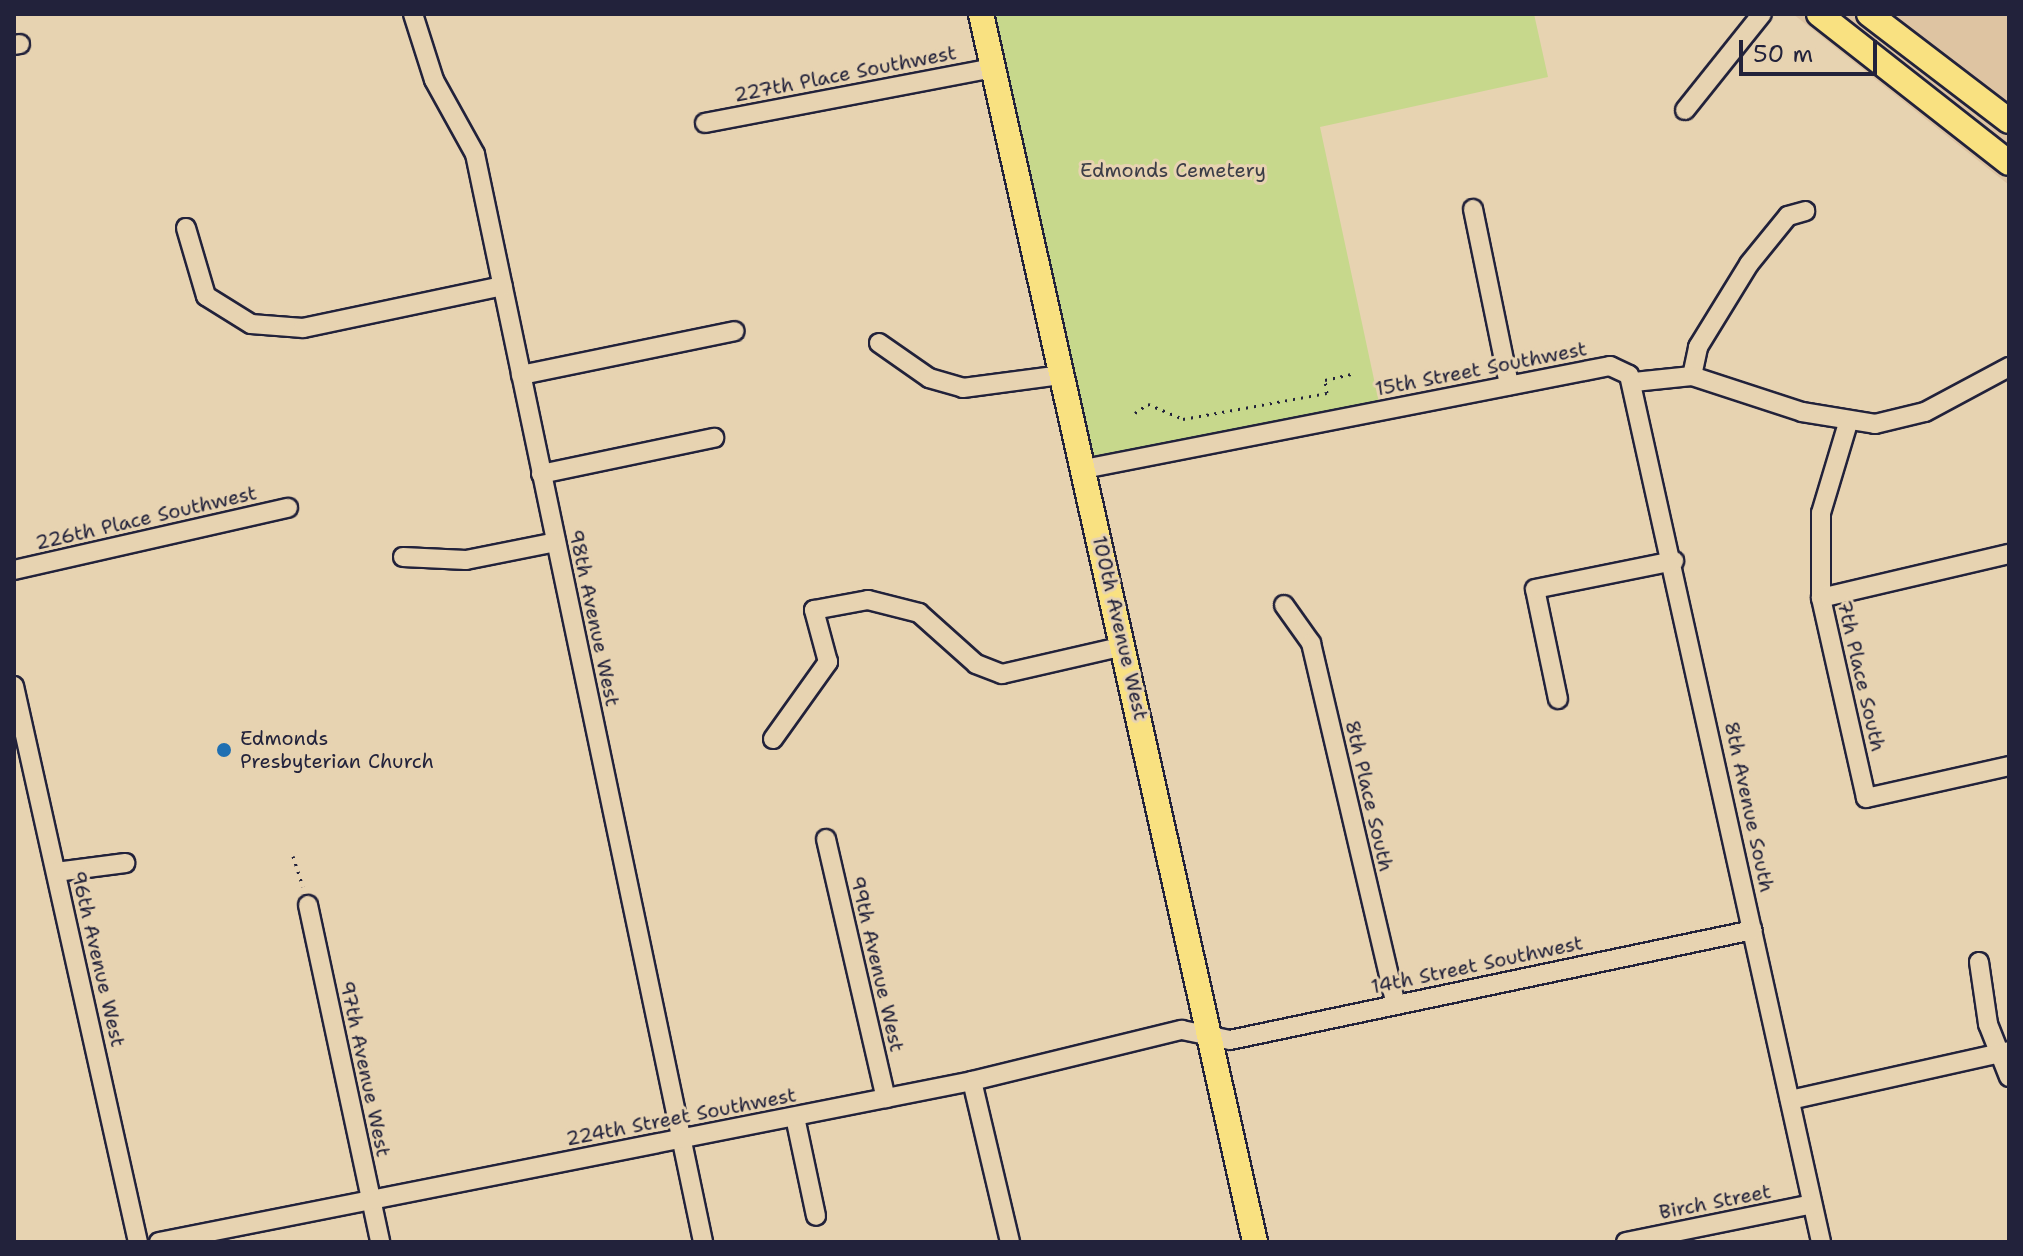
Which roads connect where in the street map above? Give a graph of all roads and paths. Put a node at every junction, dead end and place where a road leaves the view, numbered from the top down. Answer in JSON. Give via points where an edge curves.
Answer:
{"nodes":[{"id":1,"x":413,"y":14,"type":"edge"},
{"id":2,"x":981,"y":14,"type":"edge"},
{"id":3,"x":1762,"y":14,"type":"edge"},
{"id":4,"x":1819,"y":14,"type":"edge"},
{"id":5,"x":1883,"y":18,"type":"edge"},
{"id":6,"x":993,"y":68,"type":"junction"},
{"id":7,"x":1685,"y":110,"type":"dead end"},
{"id":8,"x":2009,"y":121,"type":"edge"},
{"id":9,"x":705,"y":123,"type":"dead end"},
{"id":10,"x":2009,"y":163,"type":"edge"},
{"id":11,"x":1473,"y":209,"type":"dead end"},
{"id":12,"x":1805,"y":211,"type":"dead end"},
{"id":13,"x":186,"y":228,"type":"dead end"},
{"id":14,"x":503,"y":286,"type":"junction"},
{"id":15,"x":735,"y":331,"type":"dead end"},
{"id":16,"x":879,"y":343,"type":"dead end"},
{"id":17,"x":2009,"y":367,"type":"edge"},
{"id":18,"x":1351,"y":374,"type":"dead end"},
{"id":19,"x":521,"y":375,"type":"junction"},
{"id":20,"x":1062,"y":375,"type":"junction"},
{"id":21,"x":1692,"y":376,"type":"junction"},
{"id":22,"x":1634,"y":382,"type":"junction"},
{"id":23,"x":1509,"y":385,"type":"junction"},
{"id":24,"x":1135,"y":413,"type":"dead end"},
{"id":25,"x":1848,"y":423,"type":"junction"},
{"id":26,"x":714,"y":438,"type":"dead end"},
{"id":27,"x":1084,"y":469,"type":"junction"},
{"id":28,"x":541,"y":474,"type":"junction"},
{"id":29,"x":288,"y":508,"type":"dead end"},
{"id":30,"x":556,"y":542,"type":"junction"},
{"id":31,"x":2009,"y":554,"type":"edge"},
{"id":32,"x":403,"y":557,"type":"dead end"},
{"id":33,"x":1674,"y":561,"type":"junction"},
{"id":34,"x":14,"y":570,"type":"edge"},
{"id":35,"x":1821,"y":598,"type":"junction"},
{"id":36,"x":1284,"y":605,"type":"dead end"},
{"id":37,"x":1124,"y":646,"type":"junction"},
{"id":38,"x":14,"y":686,"type":"edge"},
{"id":39,"x":1558,"y":699,"type":"dead end"},
{"id":40,"x":773,"y":739,"type":"dead end"},
{"id":41,"x":2009,"y":766,"type":"edge"},
{"id":42,"x":826,"y":839,"type":"dead end"},
{"id":43,"x":293,"y":856,"type":"dead end"},
{"id":44,"x":125,"y":863,"type":"dead end"},
{"id":45,"x":56,"y":872,"type":"junction"},
{"id":46,"x":308,"y":905,"type":"joint"},
{"id":47,"x":1753,"y":930,"type":"junction"},
{"id":48,"x":1979,"y":962,"type":"dead end"},
{"id":49,"x":1396,"y":1004,"type":"junction"},
{"id":50,"x":1209,"y":1035,"type":"junction"},
{"id":51,"x":2006,"y":1052,"type":"edge"},
{"id":52,"x":2009,"y":1077,"type":"edge"},
{"id":53,"x":972,"y":1081,"type":"junction"},
{"id":54,"x":886,"y":1098,"type":"junction"},
{"id":55,"x":1790,"y":1100,"type":"junction"},
{"id":56,"x":795,"y":1117,"type":"junction"},
{"id":57,"x":681,"y":1139,"type":"junction"},
{"id":58,"x":371,"y":1201,"type":"junction"},
{"id":59,"x":1812,"y":1204,"type":"junction"},
{"id":60,"x":816,"y":1216,"type":"dead end"},
{"id":61,"x":138,"y":1242,"type":"edge"},
{"id":62,"x":159,"y":1242,"type":"edge"},
{"id":63,"x":380,"y":1242,"type":"edge"},
{"id":64,"x":703,"y":1242,"type":"edge"},
{"id":65,"x":1010,"y":1242,"type":"edge"},
{"id":66,"x":1255,"y":1242,"type":"edge"},
{"id":67,"x":1626,"y":1242,"type":"edge"},
{"id":68,"x":1821,"y":1242,"type":"edge"}],
"edges":[{"from":1,"to":14,"type":"street","name":"98th Avenue West","via":[[434,80],[475,154]]},
{"from":2,"to":6,"type":"main road","name":"100th Avenue West"},
{"from":3,"to":7,"type":"street"},
{"from":4,"to":10,"type":"main road"},
{"from":5,"to":8,"type":"main road"},
{"from":6,"to":9,"type":"street","name":"227th Place Southwest"},
{"from":6,"to":20,"type":"main road","name":"100th Avenue West"},
{"from":11,"to":23,"type":"street"},
{"from":12,"to":21,"type":"street","via":[[1788,216],[1749,264],[1698,347]]},
{"from":13,"to":14,"type":"street","via":[[206,296],[251,324],[303,328]]},
{"from":14,"to":19,"type":"street","name":"98th Avenue West"},
{"from":15,"to":19,"type":"street"},
{"from":16,"to":20,"type":"street","via":[[929,378],[963,388]]},
{"from":17,"to":25,"type":"street","name":"15th Street Southwest","via":[[1925,412]]},
{"from":18,"to":24,"type":"path","via":[[1325,380],[1327,393],[1183,419],[1148,404]]},
{"from":19,"to":28,"type":"street","name":"98th Avenue West"},
{"from":20,"to":27,"type":"main road","name":"100th Avenue West"},
{"from":21,"to":22,"type":"street","name":"15th Street Southwest"},
{"from":21,"to":25,"type":"street","name":"15th Street Southwest"},
{"from":22,"to":23,"type":"street","name":"15th Street Southwest","via":[[1613,366]]},
{"from":22,"to":33,"type":"street","name":"8th Avenue South"},
{"from":23,"to":27,"type":"street","name":"15th Street Southwest"},
{"from":25,"to":35,"type":"street","name":"7th Place South","via":[[1821,513]]},
{"from":26,"to":28,"type":"street"},
{"from":27,"to":37,"type":"main road","name":"100th Avenue West"},
{"from":28,"to":30,"type":"street","name":"98th Avenue West"},
{"from":29,"to":34,"type":"street","name":"226th Place Southwest"},
{"from":30,"to":32,"type":"street","via":[[466,560]]},
{"from":30,"to":57,"type":"street","name":"98th Avenue West"},
{"from":31,"to":35,"type":"street"},
{"from":33,"to":39,"type":"street","via":[[1535,589]]},
{"from":33,"to":47,"type":"street","name":"8th Avenue South"},
{"from":35,"to":41,"type":"street","name":"7th Place South","via":[[1866,798]]},
{"from":36,"to":49,"type":"street","name":"8th Place South","via":[[1311,643]]},
{"from":37,"to":40,"type":"street","via":[[1002,674],[976,664],[919,613],[868,600],[814,610],[828,662]]},
{"from":37,"to":50,"type":"main road","name":"100th Avenue West"},
{"from":38,"to":45,"type":"street","name":"96th Avenue West"},
{"from":42,"to":54,"type":"street","name":"99th Avenue West"},
{"from":43,"to":46,"type":"path"},
{"from":44,"to":45,"type":"street"},
{"from":45,"to":61,"type":"street","name":"96th Avenue West"},
{"from":46,"to":58,"type":"street","name":"97th Avenue West"},
{"from":47,"to":49,"type":"street","name":"14th Street Southwest"},
{"from":47,"to":55,"type":"street","name":"8th Avenue South"},
{"from":48,"to":51,"type":"street","via":[[1988,1024]]},
{"from":49,"to":50,"type":"street","name":"14th Street Southwest","via":[[1230,1040]]},
{"from":50,"to":53,"type":"street","name":"224th Street Southwest","via":[[1182,1030]]},
{"from":50,"to":66,"type":"main road","name":"100th Avenue West"},
{"from":51,"to":52,"type":"street"},
{"from":51,"to":55,"type":"street"},
{"from":53,"to":54,"type":"street","name":"224th Street Southwest"},
{"from":53,"to":65,"type":"street"},
{"from":54,"to":56,"type":"street","name":"224th Street Southwest"},
{"from":55,"to":59,"type":"street","name":"8th Avenue South"},
{"from":56,"to":57,"type":"street","name":"224th Street Southwest"},
{"from":56,"to":60,"type":"street"},
{"from":57,"to":58,"type":"street","name":"224th Street Southwest"},
{"from":57,"to":64,"type":"street","name":"98th Avenue West"},
{"from":58,"to":62,"type":"street","name":"224th Street Southwest"},
{"from":58,"to":63,"type":"street","name":"97th Avenue West"},
{"from":59,"to":67,"type":"street","name":"Birch Street"},
{"from":59,"to":68,"type":"street","name":"8th Avenue South"}]}
